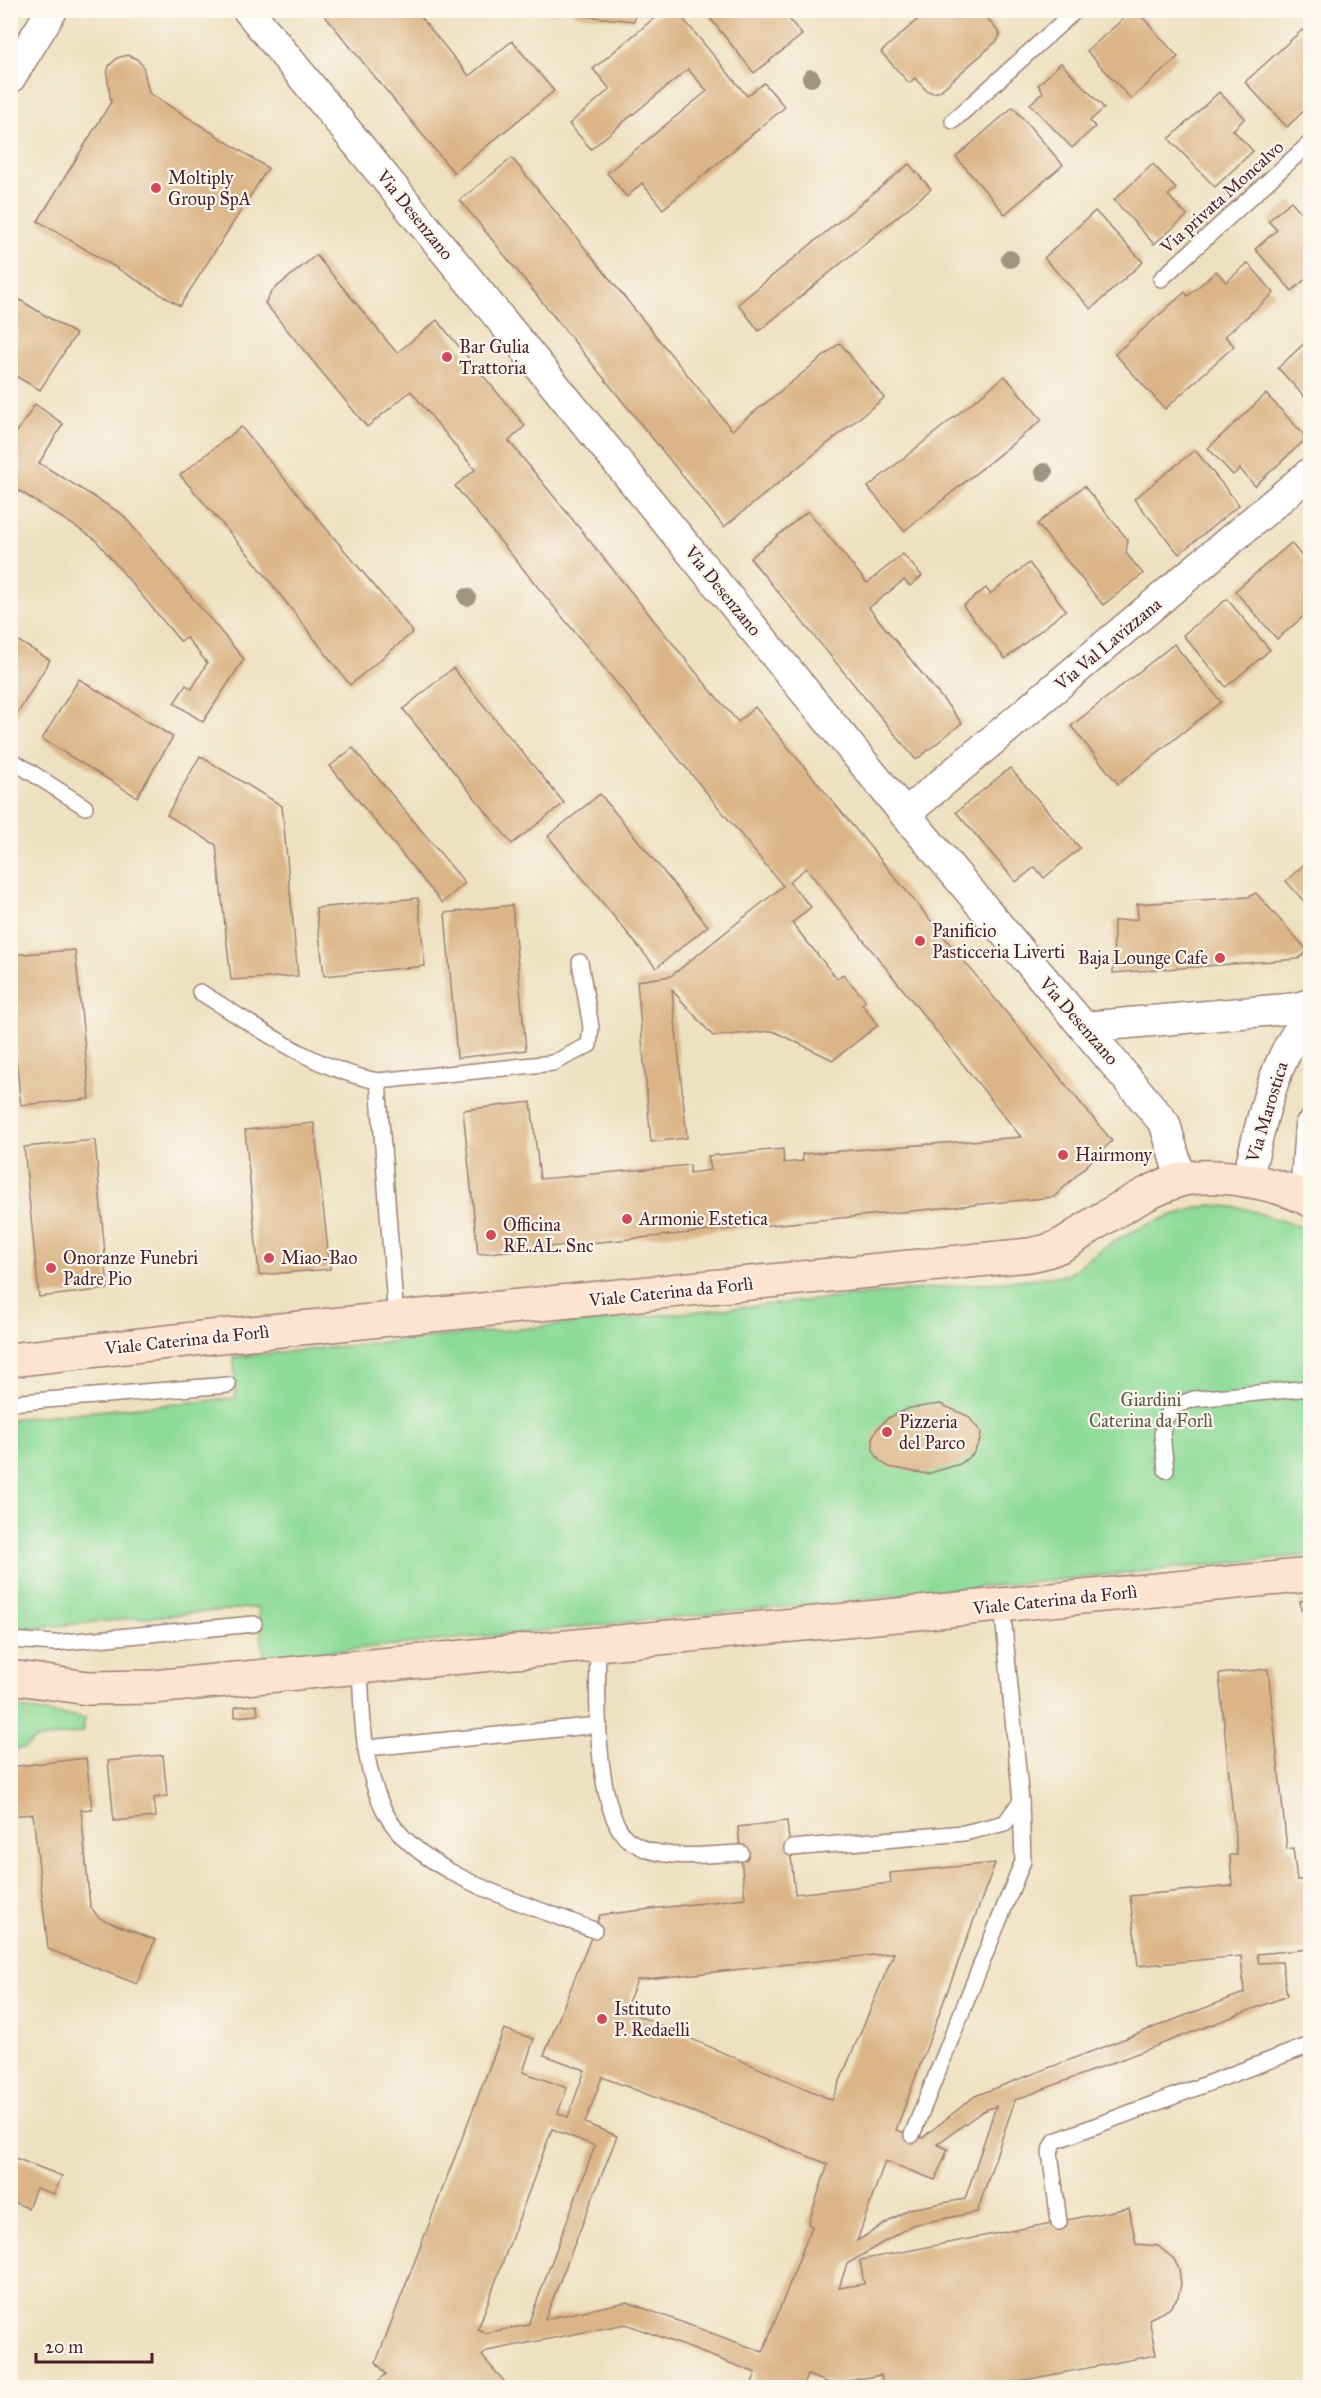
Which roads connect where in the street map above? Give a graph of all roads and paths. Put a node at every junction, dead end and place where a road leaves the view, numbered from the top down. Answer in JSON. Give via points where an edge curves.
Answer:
{"nodes":[{"id":1,"x":52,"y":10,"type":"edge"},
{"id":2,"x":248,"y":10,"type":"edge"},
{"id":3,"x":1076,"y":10,"type":"edge"},
{"id":4,"x":10,"y":78,"type":"edge"},
{"id":5,"x":953,"y":121,"type":"dead end"},
{"id":6,"x":1311,"y":143,"type":"edge"},
{"id":7,"x":1161,"y":279,"type":"dead end"},
{"id":8,"x":1311,"y":473,"type":"edge"},
{"id":9,"x":10,"y":759,"type":"edge"},
{"id":10,"x":85,"y":807,"type":"dead end"},
{"id":11,"x":905,"y":814,"type":"junction"},
{"id":12,"x":580,"y":962,"type":"dead end"},
{"id":13,"x":200,"y":992,"type":"dead end"},
{"id":14,"x":1311,"y":1004,"type":"edge"},
{"id":15,"x":1311,"y":1017,"type":"edge"},
{"id":16,"x":1084,"y":1027,"type":"junction"},
{"id":17,"x":378,"y":1081,"type":"junction"},
{"id":18,"x":1311,"y":1126,"type":"edge"},
{"id":19,"x":1181,"y":1180,"type":"junction"},
{"id":20,"x":1247,"y":1180,"type":"junction"},
{"id":21,"x":1308,"y":1199,"type":"edge"},
{"id":22,"x":396,"y":1319,"type":"junction"},
{"id":23,"x":10,"y":1360,"type":"edge"},
{"id":24,"x":228,"y":1385,"type":"dead end"},
{"id":25,"x":1311,"y":1388,"type":"edge"},
{"id":26,"x":10,"y":1403,"type":"edge"},
{"id":27,"x":1166,"y":1470,"type":"dead end"},
{"id":28,"x":1311,"y":1575,"type":"edge"},
{"id":29,"x":1002,"y":1605,"type":"junction"},
{"id":30,"x":254,"y":1624,"type":"dead end"},
{"id":31,"x":10,"y":1640,"type":"edge"},
{"id":32,"x":598,"y":1643,"type":"junction"},
{"id":33,"x":360,"y":1666,"type":"junction"},
{"id":34,"x":10,"y":1677,"type":"edge"},
{"id":35,"x":599,"y":1725,"type":"junction"},
{"id":36,"x":367,"y":1748,"type":"junction"},
{"id":37,"x":1021,"y":1802,"type":"junction"},
{"id":38,"x":792,"y":1848,"type":"dead end"},
{"id":39,"x":741,"y":1853,"type":"dead end"},
{"id":40,"x":594,"y":1930,"type":"dead end"},
{"id":41,"x":1311,"y":2044,"type":"edge"},
{"id":42,"x":912,"y":2135,"type":"dead end"},
{"id":43,"x":1059,"y":2222,"type":"dead end"}],
"edges":[{"from":1,"to":4,"type":"street"},
{"from":2,"to":11,"type":"street","name":"Via Desenzano"},
{"from":3,"to":5,"type":"lane"},
{"from":6,"to":7,"type":"lane","name":"Via privata Moncalvo"},
{"from":8,"to":11,"type":"street","name":"Via Val Lavizzana"},
{"from":9,"to":10,"type":"lane"},
{"from":11,"to":16,"type":"street","name":"Via Desenzano"},
{"from":12,"to":17,"type":"lane","via":[[591,1027],[589,1045],[553,1063]]},
{"from":13,"to":17,"type":"lane","via":[[304,1054],[351,1076]]},
{"from":14,"to":16,"type":"street"},
{"from":15,"to":20,"type":"street","name":"Via Marostica","via":[[1281,1060]]},
{"from":16,"to":19,"type":"street","name":"Via Desenzano","via":[[1165,1124]]},
{"from":17,"to":22,"type":"lane"},
{"from":18,"to":21,"type":"street"},
{"from":19,"to":20,"type":"main road","name":"Viale Caterina da Forlì"},
{"from":19,"to":22,"type":"main road","name":"Viale Caterina da Forlì","via":[[1101,1220],[1055,1251]]},
{"from":20,"to":21,"type":"main road","name":"Viale Caterina da Forlì"},
{"from":22,"to":23,"type":"main road","name":"Viale Caterina da Forlì"},
{"from":24,"to":26,"type":"lane"},
{"from":25,"to":27,"type":"lane","via":[[1194,1399],[1174,1406],[1165,1419],[1162,1434]]},
{"from":28,"to":29,"type":"main road","name":"Viale Caterina da Forlì"},
{"from":29,"to":32,"type":"main road","name":"Viale Caterina da Forlì"},
{"from":29,"to":37,"type":"lane"},
{"from":30,"to":31,"type":"lane","via":[[56,1643]]},
{"from":32,"to":33,"type":"main road","name":"Viale Caterina da Forlì"},
{"from":32,"to":35,"type":"lane"},
{"from":33,"to":34,"type":"main road","name":"Viale Caterina da Forlì","via":[[153,1687],[88,1688]]},
{"from":33,"to":36,"type":"lane"},
{"from":35,"to":36,"type":"lane"},
{"from":35,"to":39,"type":"lane","via":[[607,1790],[616,1822],[626,1838],[668,1856]]},
{"from":36,"to":40,"type":"lane","via":[[384,1810],[400,1835],[429,1857],[487,1890]]},
{"from":37,"to":38,"type":"lane","via":[[1005,1823],[964,1833]]},
{"from":37,"to":42,"type":"lane","via":[[1023,1861]]},
{"from":41,"to":43,"type":"lane","via":[[1054,2141],[1050,2152]]}]}
